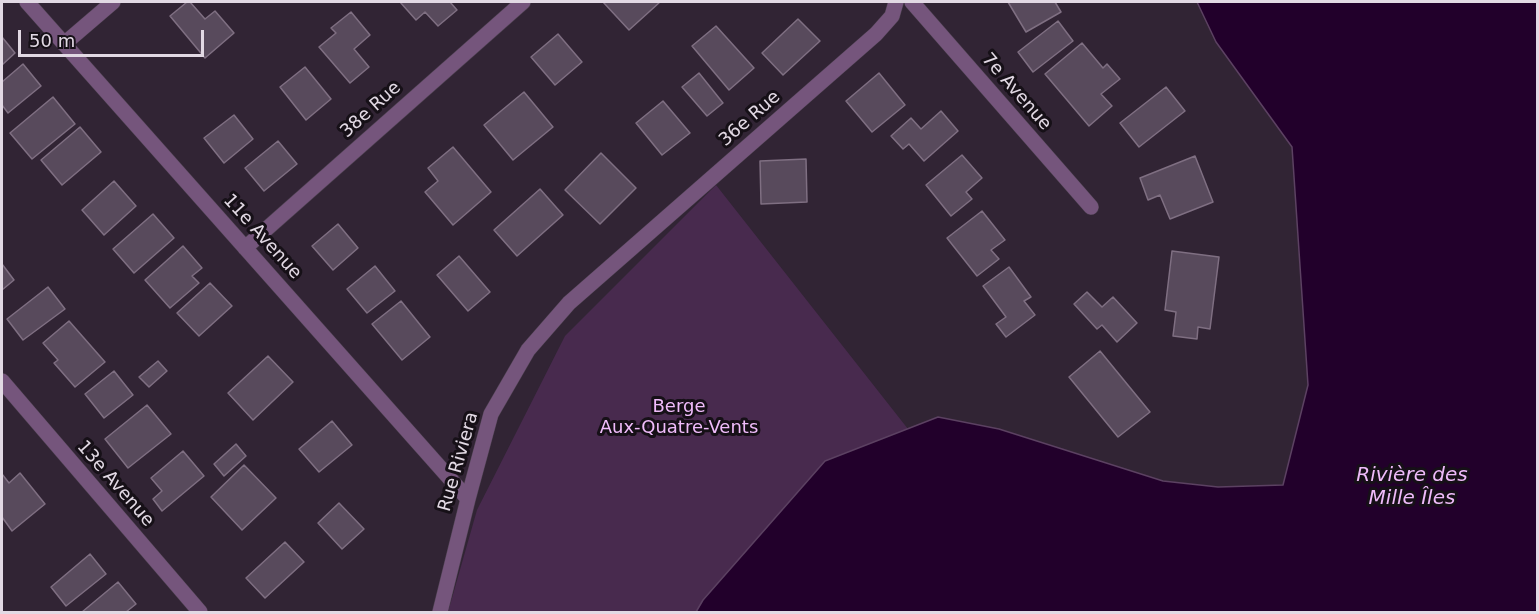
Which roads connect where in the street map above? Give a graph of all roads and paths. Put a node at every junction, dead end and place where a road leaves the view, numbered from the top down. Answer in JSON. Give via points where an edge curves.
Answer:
{"nodes":[{"id":1,"x":27,"y":2,"type":"edge"},
{"id":2,"x":113,"y":2,"type":"edge"},
{"id":3,"x":522,"y":2,"type":"edge"},
{"id":4,"x":896,"y":2,"type":"edge"},
{"id":5,"x":912,"y":2,"type":"edge"},
{"id":6,"x":64,"y":44,"type":"junction"},
{"id":7,"x":1091,"y":207,"type":"dead end"},
{"id":8,"x":245,"y":248,"type":"junction"},
{"id":9,"x":619,"y":260,"type":"joint"},
{"id":10,"x":2,"y":381,"type":"edge"},
{"id":11,"x":468,"y":499,"type":"junction"},
{"id":12,"x":200,"y":612,"type":"edge"},
{"id":13,"x":440,"y":612,"type":"edge"}],
"edges":[{"from":1,"to":6,"type":"street","name":"11e Avenue"},
{"from":2,"to":6,"type":"street"},
{"from":3,"to":8,"type":"street","name":"38e Rue"},
{"from":4,"to":9,"type":"street","name":"36e Rue","via":[[892,16],[876,34]]},
{"from":5,"to":7,"type":"street","name":"7e Avenue"},
{"from":6,"to":8,"type":"street","name":"11e Avenue"},
{"from":8,"to":11,"type":"street","name":"11e Avenue"},
{"from":9,"to":11,"type":"street","name":"Rue Riviera","via":[[569,303],[528,350],[491,414]]},
{"from":10,"to":12,"type":"street","name":"13e Avenue"},
{"from":11,"to":13,"type":"street","name":"Rue Riviera"}]}
